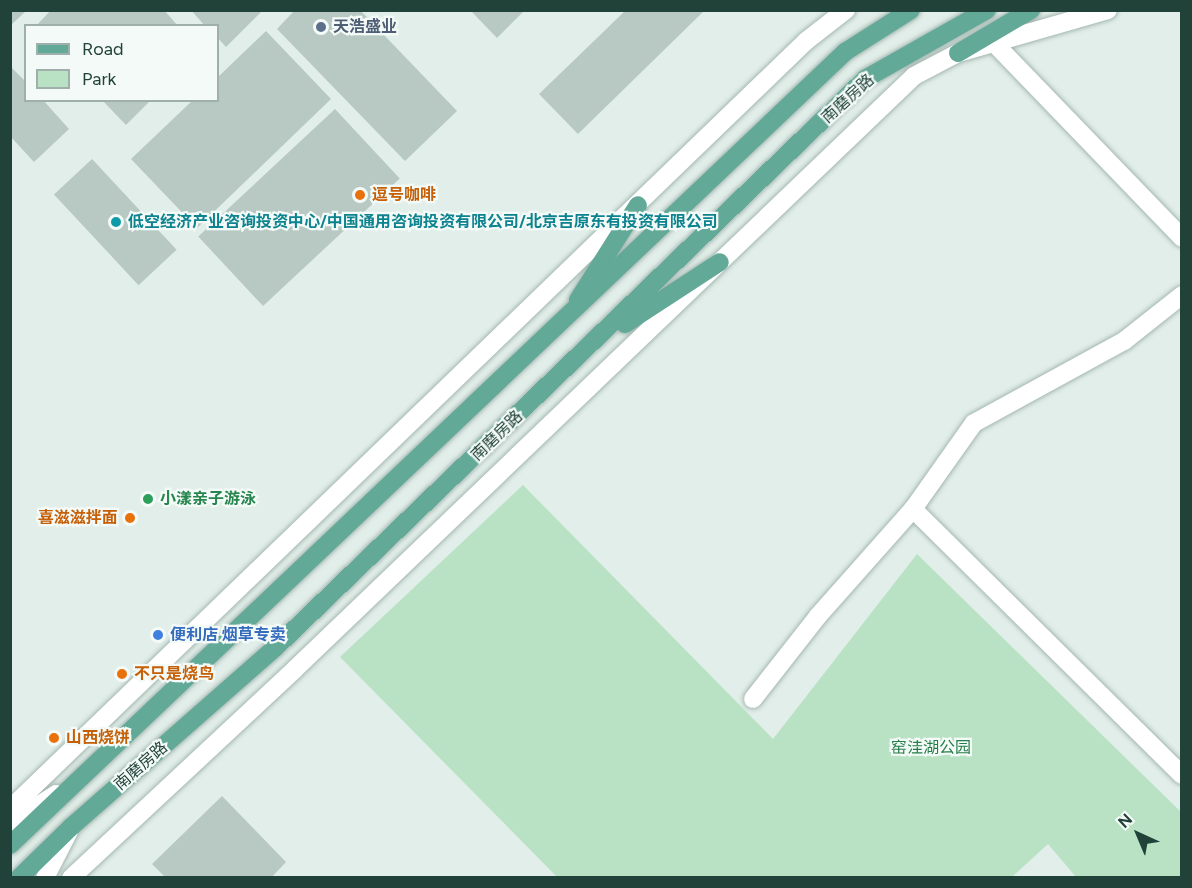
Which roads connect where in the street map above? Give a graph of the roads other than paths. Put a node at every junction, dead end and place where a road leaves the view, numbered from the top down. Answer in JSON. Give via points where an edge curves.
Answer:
{"nodes":[{"id":1,"x":846,"y":10,"type":"edge"},
{"id":2,"x":911,"y":10,"type":"edge"},
{"id":3,"x":987,"y":10,"type":"edge"},
{"id":4,"x":1030,"y":10,"type":"edge"},
{"id":5,"x":1108,"y":10,"type":"edge"},
{"id":6,"x":994,"y":43,"type":"junction"},
{"id":7,"x":958,"y":53,"type":"junction"},
{"id":8,"x":638,"y":205,"type":"junction"},
{"id":9,"x":1182,"y":238,"type":"edge"},
{"id":10,"x":720,"y":262,"type":"junction"},
{"id":11,"x":1182,"y":295,"type":"edge"},
{"id":12,"x":563,"y":323,"type":"junction"},
{"id":13,"x":589,"y":348,"type":"junction"},
{"id":14,"x":913,"y":509,"type":"junction"},
{"id":15,"x":753,"y":699,"type":"dead end"},
{"id":16,"x":1182,"y":775,"type":"edge"},
{"id":17,"x":78,"y":780,"type":"junction"},
{"id":18,"x":10,"y":809,"type":"edge"},
{"id":19,"x":10,"y":824,"type":"edge"},
{"id":20,"x":71,"y":826,"type":"junction"},
{"id":21,"x":10,"y":845,"type":"edge"},
{"id":22,"x":19,"y":878,"type":"edge"},
{"id":23,"x":45,"y":878,"type":"edge"},
{"id":24,"x":70,"y":878,"type":"edge"}],
"edges":[{"from":1,"to":8,"type":"street","via":[[806,41]]},
{"from":2,"to":12,"type":"main road","name":"南磨房路","via":[[845,52]]},
{"from":3,"to":13,"type":"main road","name":"南磨房路","via":[[865,79]]},
{"from":4,"to":7,"type":"main road"},
{"from":5,"to":6,"type":"street"},
{"from":6,"to":7,"type":"street"},
{"from":6,"to":9,"type":"street"},
{"from":7,"to":10,"type":"street","via":[[914,76]]},
{"from":8,"to":12,"type":"main road"},
{"from":8,"to":18,"type":"street"},
{"from":10,"to":13,"type":"main road"},
{"from":10,"to":24,"type":"street"},
{"from":11,"to":14,"type":"street","via":[[1124,341],[974,423]]},
{"from":12,"to":17,"type":"main road","name":"南磨房路"},
{"from":13,"to":20,"type":"main road","name":"南磨房路","via":[[275,648]]},
{"from":14,"to":15,"type":"street","via":[[818,616]]},
{"from":14,"to":16,"type":"street"},
{"from":17,"to":19,"type":"street"},
{"from":17,"to":21,"type":"main road","name":"南磨房路"},
{"from":20,"to":22,"type":"main road","name":"南磨房路"},
{"from":20,"to":23,"type":"street"}]}
